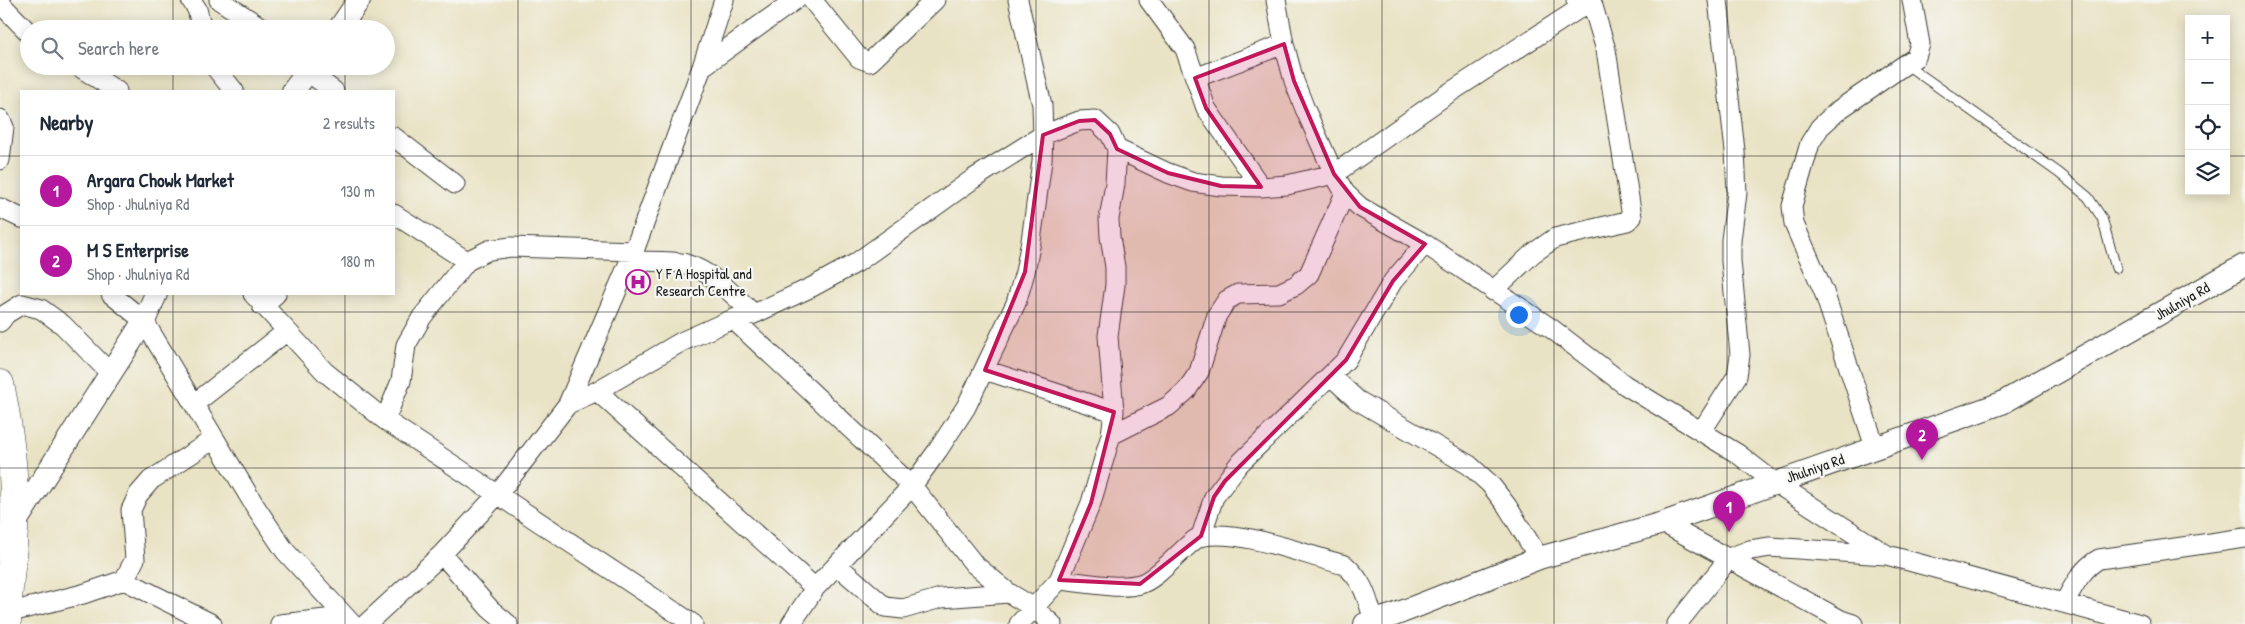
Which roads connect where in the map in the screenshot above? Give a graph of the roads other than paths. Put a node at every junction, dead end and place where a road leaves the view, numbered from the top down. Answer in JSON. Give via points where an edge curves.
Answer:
{"nodes":[{"id":1,"x":191,"y":0,"type":"edge"},
{"id":2,"x":219,"y":0,"type":"edge"},
{"id":3,"x":359,"y":0,"type":"edge"},
{"id":4,"x":724,"y":0,"type":"edge"},
{"id":5,"x":795,"y":0,"type":"edge"},
{"id":6,"x":812,"y":0,"type":"edge"},
{"id":7,"x":935,"y":0,"type":"edge"},
{"id":8,"x":1018,"y":0,"type":"edge"},
{"id":9,"x":1149,"y":0,"type":"edge"},
{"id":10,"x":1276,"y":0,"type":"edge"},
{"id":11,"x":1718,"y":0,"type":"edge"},
{"id":12,"x":1912,"y":0,"type":"edge"},
{"id":13,"x":1586,"y":3,"type":"edge"},
{"id":14,"x":2,"y":12,"type":"edge"},
{"id":15,"x":200,"y":20,"type":"edge"},
{"id":16,"x":250,"y":20,"type":"edge"},
{"id":17,"x":345,"y":20,"type":"edge"},
{"id":18,"x":20,"y":25,"type":"edge"},
{"id":19,"x":1284,"y":44,"type":"junction"},
{"id":20,"x":1907,"y":65,"type":"junction"},
{"id":21,"x":702,"y":67,"type":"junction"},
{"id":22,"x":92,"y":75,"type":"edge"},
{"id":23,"x":221,"y":75,"type":"edge"},
{"id":24,"x":305,"y":75,"type":"edge"},
{"id":25,"x":317,"y":75,"type":"edge"},
{"id":26,"x":1196,"y":78,"type":"junction"},
{"id":27,"x":115,"y":90,"type":"edge"},
{"id":28,"x":233,"y":90,"type":"edge"},
{"id":29,"x":294,"y":90,"type":"edge"},
{"id":30,"x":333,"y":90,"type":"edge"},
{"id":31,"x":0,"y":119,"type":"edge"},
{"id":32,"x":1042,"y":135,"type":"junction"},
{"id":33,"x":395,"y":138,"type":"edge"},
{"id":34,"x":1117,"y":149,"type":"junction"},
{"id":35,"x":0,"y":160,"type":"edge"},
{"id":36,"x":1334,"y":174,"type":"junction"},
{"id":37,"x":455,"y":184,"type":"dead end"},
{"id":38,"x":1261,"y":187,"type":"junction"},
{"id":39,"x":1345,"y":193,"type":"junction"},
{"id":40,"x":395,"y":215,"type":"edge"},
{"id":41,"x":1425,"y":244,"type":"junction"},
{"id":42,"x":631,"y":256,"type":"junction"},
{"id":43,"x":466,"y":261,"type":"junction"},
{"id":44,"x":2245,"y":265,"type":"edge"},
{"id":45,"x":2116,"y":268,"type":"dead end"},
{"id":46,"x":1493,"y":291,"type":"junction"},
{"id":47,"x":112,"y":295,"type":"edge"},
{"id":48,"x":156,"y":295,"type":"edge"},
{"id":49,"x":264,"y":298,"type":"edge"},
{"id":50,"x":754,"y":314,"type":"junction"},
{"id":51,"x":734,"y":319,"type":"junction"},
{"id":52,"x":144,"y":321,"type":"junction"},
{"id":53,"x":0,"y":322,"type":"edge"},
{"id":54,"x":287,"y":331,"type":"junction"},
{"id":55,"x":986,"y":370,"type":"junction"},
{"id":56,"x":111,"y":374,"type":"junction"},
{"id":57,"x":1331,"y":376,"type":"junction"},
{"id":58,"x":0,"y":384,"type":"edge"},
{"id":59,"x":596,"y":391,"type":"junction"},
{"id":60,"x":194,"y":404,"type":"junction"},
{"id":61,"x":568,"y":404,"type":"junction"},
{"id":62,"x":1114,"y":412,"type":"junction"},
{"id":63,"x":384,"y":420,"type":"junction"},
{"id":64,"x":1701,"y":432,"type":"junction"},
{"id":65,"x":5,"y":434,"type":"edge"},
{"id":66,"x":1111,"y":435,"type":"junction"},
{"id":67,"x":214,"y":440,"type":"junction"},
{"id":68,"x":1875,"y":447,"type":"junction"},
{"id":69,"x":1774,"y":482,"type":"junction"},
{"id":70,"x":912,"y":486,"type":"junction"},
{"id":71,"x":498,"y":494,"type":"junction"},
{"id":72,"x":1663,"y":523,"type":"junction"},
{"id":73,"x":7,"y":533,"type":"edge"},
{"id":74,"x":1201,"y":536,"type":"junction"},
{"id":75,"x":2245,"y":538,"type":"edge"},
{"id":76,"x":442,"y":554,"type":"junction"},
{"id":77,"x":1887,"y":555,"type":"junction"},
{"id":78,"x":1539,"y":558,"type":"junction"},
{"id":79,"x":1729,"y":558,"type":"junction"},
{"id":80,"x":837,"y":565,"type":"junction"},
{"id":81,"x":124,"y":580,"type":"junction"},
{"id":82,"x":1060,"y":580,"type":"junction"},
{"id":83,"x":816,"y":588,"type":"junction"},
{"id":84,"x":1009,"y":593,"type":"junction"},
{"id":85,"x":2064,"y":603,"type":"junction"},
{"id":86,"x":1034,"y":608,"type":"junction"},
{"id":87,"x":7,"y":618,"type":"edge"},
{"id":88,"x":348,"y":620,"type":"edge"},
{"id":89,"x":1383,"y":621,"type":"edge"},
{"id":90,"x":1683,"y":621,"type":"edge"},
{"id":91,"x":1844,"y":623,"type":"edge"},
{"id":92,"x":212,"y":624,"type":"edge"},
{"id":93,"x":280,"y":624,"type":"edge"},
{"id":94,"x":366,"y":624,"type":"edge"},
{"id":95,"x":508,"y":624,"type":"edge"},
{"id":96,"x":693,"y":624,"type":"edge"},
{"id":97,"x":792,"y":624,"type":"edge"},
{"id":98,"x":1019,"y":624,"type":"edge"},
{"id":99,"x":1052,"y":624,"type":"edge"},
{"id":100,"x":2140,"y":624,"type":"edge"}],
"edges":[{"from":1,"to":15,"type":"street"},
{"from":2,"to":16,"type":"street"},
{"from":3,"to":17,"type":"street"},
{"from":4,"to":21,"type":"street"},
{"from":5,"to":21,"type":"street"},
{"from":6,"to":7,"type":"street","via":[[859,58],[870,62]]},
{"from":8,"to":32,"type":"street","via":[[1042,105]]},
{"from":9,"to":26,"type":"street","via":[[1185,48]]},
{"from":10,"to":19,"type":"street"},
{"from":11,"to":64,"type":"street","via":[[1735,151],[1736,193],[1731,261],[1740,355],[1737,376]]},
{"from":12,"to":20,"type":"street","via":[[1920,49]]},
{"from":13,"to":36,"type":"street"},
{"from":13,"to":46,"type":"street","via":[[1606,50],[1632,218],[1555,238],[1532,254]]},
{"from":14,"to":18,"type":"street"},
{"from":19,"to":26,"type":"street"},
{"from":19,"to":36,"type":"street","via":[[1294,81]]},
{"from":20,"to":45,"type":"lane","via":[[2088,197],[2102,218]]},
{"from":20,"to":68,"type":"street","via":[[1840,109],[1820,127],[1810,143],[1792,206],[1794,224],[1824,292]]},
{"from":21,"to":42,"type":"street"},
{"from":22,"to":27,"type":"street"},
{"from":23,"to":28,"type":"street"},
{"from":24,"to":29,"type":"street"},
{"from":25,"to":30,"type":"street"},
{"from":26,"to":38,"type":"street","via":[[1206,108]]},
{"from":31,"to":35,"type":"street","via":[[4,127]]},
{"from":32,"to":34,"type":"street","via":[[1079,121],[1095,120],[1110,134]]},
{"from":32,"to":50,"type":"street","via":[[973,179],[856,263]]},
{"from":32,"to":55,"type":"street","via":[[1042,161],[1025,272],[1016,303]]},
{"from":33,"to":37,"type":"street"},
{"from":34,"to":38,"type":"street","via":[[1193,182]]},
{"from":34,"to":62,"type":"street","via":[[1109,219],[1115,267],[1108,336]]},
{"from":36,"to":38,"type":"street","via":[[1287,185]]},
{"from":36,"to":39,"type":"street"},
{"from":39,"to":41,"type":"street","via":[[1360,207]]},
{"from":39,"to":66,"type":"street","via":[[1309,274],[1279,293],[1238,294],[1227,300],[1216,315],[1199,372],[1186,391],[1169,406]]},
{"from":40,"to":43,"type":"street"},
{"from":41,"to":46,"type":"street"},
{"from":41,"to":57,"type":"street","via":[[1393,281],[1360,340]]},
{"from":42,"to":43,"type":"street","via":[[511,247],[490,250]]},
{"from":42,"to":50,"type":"street","via":[[685,264],[701,270]]},
{"from":42,"to":61,"type":"street"},
{"from":43,"to":63,"type":"street","via":[[422,317],[406,345],[401,381]]},
{"from":44,"to":68,"type":"street","name":"Jhulniya Rd","via":[[2002,403]]},
{"from":46,"to":64,"type":"street","via":[[1625,385]]},
{"from":47,"to":52,"type":"street"},
{"from":48,"to":52,"type":"street"},
{"from":49,"to":54,"type":"street"},
{"from":50,"to":51,"type":"street"},
{"from":51,"to":59,"type":"street","via":[[681,342]]},
{"from":51,"to":70,"type":"street"},
{"from":52,"to":56,"type":"street"},
{"from":52,"to":60,"type":"street"},
{"from":53,"to":56,"type":"street","via":[[22,304],[41,309],[63,324]]},
{"from":54,"to":60,"type":"street"},
{"from":54,"to":63,"type":"street","via":[[325,372]]},
{"from":55,"to":62,"type":"street"},
{"from":55,"to":70,"type":"street","via":[[966,407]]},
{"from":56,"to":73,"type":"street"},
{"from":57,"to":74,"type":"street","via":[[1225,481],[1214,497]]},
{"from":57,"to":78,"type":"street","via":[[1357,400],[1469,465],[1507,506]]},
{"from":58,"to":65,"type":"highway"},
{"from":59,"to":61,"type":"street"},
{"from":59,"to":83,"type":"street"},
{"from":60,"to":67,"type":"street"},
{"from":61,"to":71,"type":"street"},
{"from":62,"to":66,"type":"street"},
{"from":63,"to":71,"type":"street"},
{"from":64,"to":69,"type":"street","via":[[1738,454]]},
{"from":65,"to":73,"type":"highway"},
{"from":66,"to":82,"type":"street","via":[[1091,503]]},
{"from":67,"to":81,"type":"street","via":[[151,480],[138,495],[131,510],[135,558]]},
{"from":67,"to":88,"type":"street","via":[[285,551]]},
{"from":68,"to":69,"type":"street","name":"Jhulniya Rd"},
{"from":69,"to":72,"type":"street","name":"Jhulniya Rd"},
{"from":69,"to":77,"type":"street"},
{"from":70,"to":80,"type":"street"},
{"from":70,"to":84,"type":"street","via":[[974,564]]},
{"from":71,"to":76,"type":"street"},
{"from":71,"to":96,"type":"street"},
{"from":72,"to":78,"type":"street","name":"Jhulniya Rd"},
{"from":72,"to":79,"type":"street"},
{"from":73,"to":87,"type":"highway"},
{"from":74,"to":82,"type":"street","via":[[1159,573],[1140,584],[1120,586]]},
{"from":74,"to":89,"type":"street","via":[[1252,539],[1345,566],[1356,575]]},
{"from":75,"to":85,"type":"street","via":[[2099,559],[2082,574]]},
{"from":76,"to":94,"type":"street"},
{"from":76,"to":95,"type":"street","via":[[490,609]]},
{"from":77,"to":79,"type":"street","via":[[1770,547]]},
{"from":77,"to":85,"type":"street"},
{"from":78,"to":89,"type":"street","name":"Jhulniya Rd"},
{"from":79,"to":90,"type":"street"},
{"from":79,"to":91,"type":"street"},
{"from":80,"to":83,"type":"street"},
{"from":80,"to":84,"type":"street","via":[[885,607],[903,609],[941,598]]},
{"from":81,"to":87,"type":"street"},
{"from":81,"to":92,"type":"street"},
{"from":82,"to":86,"type":"street"},
{"from":83,"to":97,"type":"street"},
{"from":84,"to":86,"type":"street"},
{"from":85,"to":100,"type":"street"},
{"from":86,"to":98,"type":"street"},
{"from":86,"to":99,"type":"street"},
{"from":88,"to":93,"type":"street"}]}
